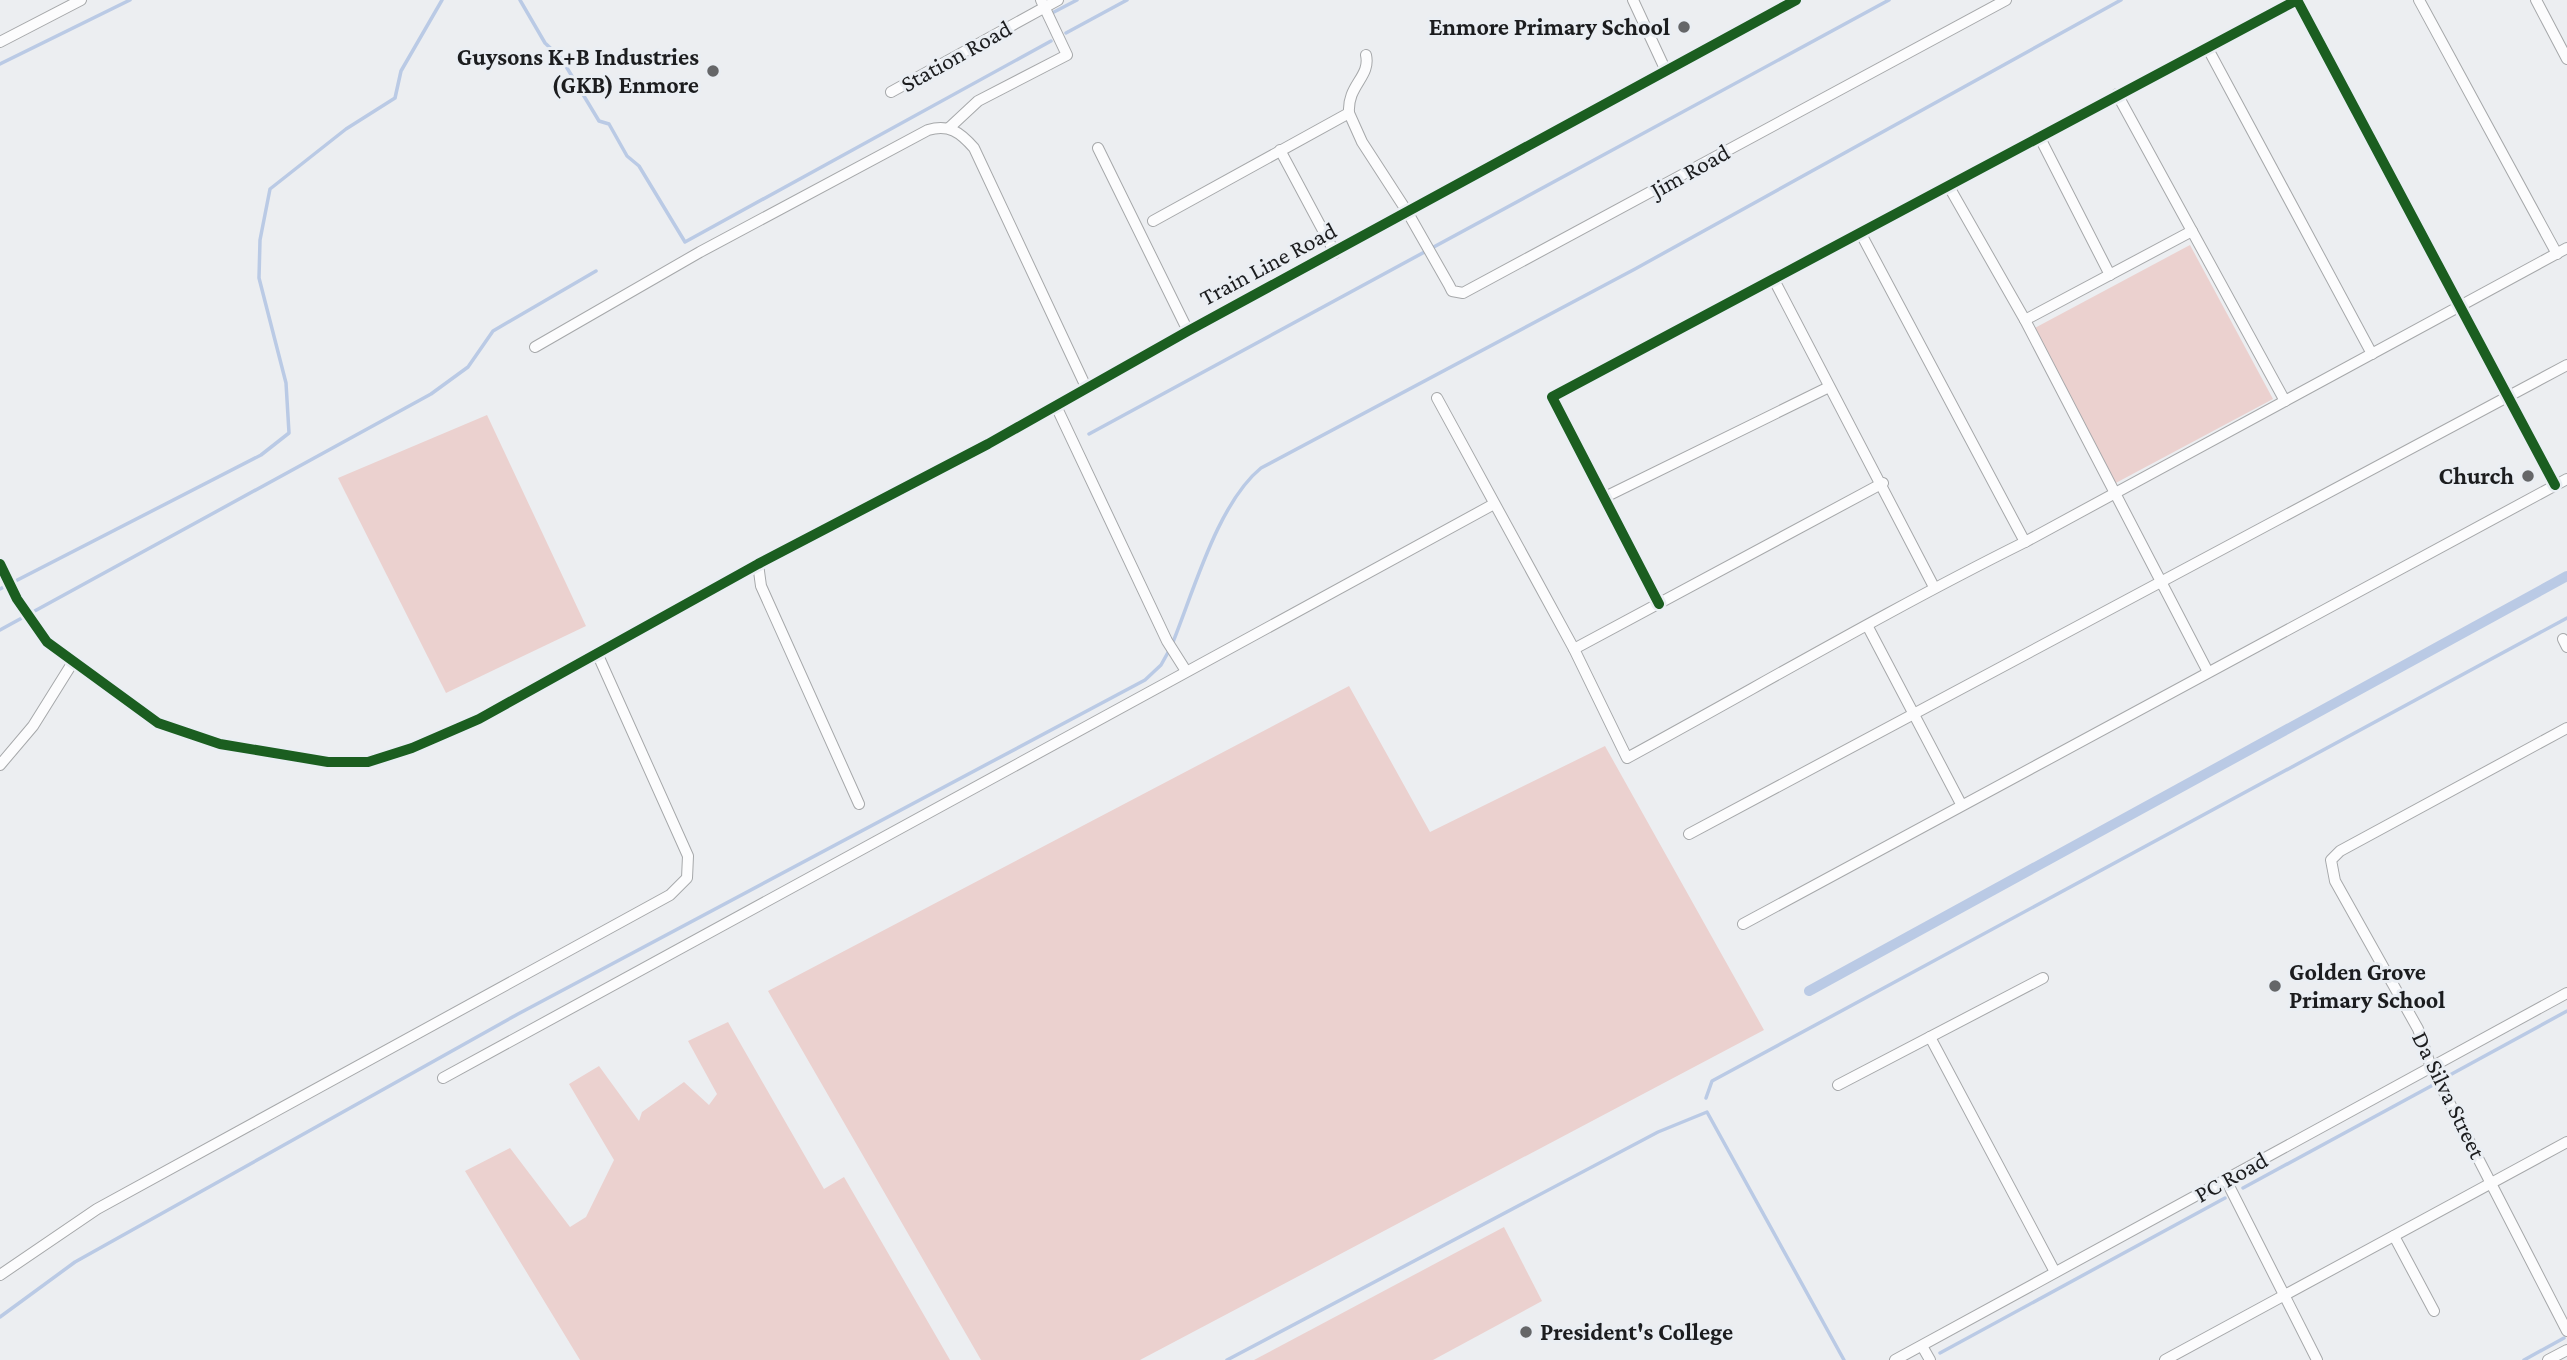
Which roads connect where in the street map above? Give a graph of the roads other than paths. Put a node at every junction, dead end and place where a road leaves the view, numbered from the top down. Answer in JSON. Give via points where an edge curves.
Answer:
{"nodes":[{"id":1,"x":81,"y":0,"type":"edge"},
{"id":2,"x":1058,"y":0,"type":"edge"},
{"id":3,"x":1633,"y":0,"type":"edge"},
{"id":4,"x":1796,"y":0,"type":"edge"},
{"id":5,"x":2006,"y":0,"type":"edge"},
{"id":6,"x":2419,"y":0,"type":"edge"},
{"id":7,"x":2536,"y":0,"type":"edge"},
{"id":8,"x":1043,"y":4,"type":"edge"},
{"id":9,"x":0,"y":42,"type":"edge"},
{"id":10,"x":2207,"y":47,"type":"junction"},
{"id":11,"x":1366,"y":55,"type":"dead end"},
{"id":12,"x":2567,"y":60,"type":"edge"},
{"id":13,"x":1666,"y":71,"type":"junction"},
{"id":14,"x":891,"y":92,"type":"dead end"},
{"id":15,"x":2117,"y":94,"type":"junction"},
{"id":16,"x":1349,"y":113,"type":"junction"},
{"id":17,"x":949,"y":128,"type":"junction"},
{"id":18,"x":2039,"y":136,"type":"junction"},
{"id":19,"x":1098,"y":148,"type":"dead end"},
{"id":20,"x":1280,"y":150,"type":"junction"},
{"id":21,"x":1948,"y":185,"type":"junction"},
{"id":22,"x":1408,"y":213,"type":"junction"},
{"id":23,"x":1153,"y":221,"type":"dead end"},
{"id":24,"x":2192,"y":231,"type":"junction"},
{"id":25,"x":1860,"y":232,"type":"junction"},
{"id":26,"x":2562,"y":251,"type":"edge"},
{"id":27,"x":1335,"y":253,"type":"junction"},
{"id":28,"x":2110,"y":275,"type":"junction"},
{"id":29,"x":1773,"y":278,"type":"junction"},
{"id":30,"x":2460,"y":307,"type":"junction"},
{"id":31,"x":2025,"y":320,"type":"junction"},
{"id":32,"x":1188,"y":331,"type":"junction"},
{"id":33,"x":535,"y":347,"type":"dead end"},
{"id":34,"x":2372,"y":354,"type":"junction"},
{"id":35,"x":2567,"y":365,"type":"edge"},
{"id":36,"x":1086,"y":387,"type":"junction"},
{"id":37,"x":1829,"y":387,"type":"junction"},
{"id":38,"x":2509,"y":395,"type":"junction"},
{"id":39,"x":1437,"y":398,"type":"dead end"},
{"id":40,"x":2285,"y":401,"type":"junction"},
{"id":41,"x":1056,"y":406,"type":"junction"},
{"id":42,"x":2567,"y":479,"type":"edge"},
{"id":43,"x":1882,"y":484,"type":"junction"},
{"id":44,"x":2556,"y":485,"type":"junction"},
{"id":45,"x":2116,"y":493,"type":"junction"},
{"id":46,"x":1603,"y":498,"type":"junction"},
{"id":47,"x":1494,"y":504,"type":"junction"},
{"id":48,"x":2025,"y":542,"type":"junction"},
{"id":49,"x":0,"y":564,"type":"edge"},
{"id":50,"x":758,"y":564,"type":"junction"},
{"id":51,"x":2161,"y":582,"type":"junction"},
{"id":52,"x":1934,"y":587,"type":"junction"},
{"id":53,"x":1659,"y":604,"type":"junction"},
{"id":54,"x":1868,"y":627,"type":"junction"},
{"id":55,"x":1574,"y":649,"type":"junction"},
{"id":56,"x":597,"y":653,"type":"junction"},
{"id":57,"x":73,"y":662,"type":"junction"},
{"id":58,"x":1186,"y":671,"type":"junction"},
{"id":59,"x":2208,"y":672,"type":"junction"},
{"id":60,"x":1915,"y":716,"type":"junction"},
{"id":61,"x":2567,"y":728,"type":"edge"},
{"id":62,"x":0,"y":765,"type":"edge"},
{"id":63,"x":859,"y":804,"type":"dead end"},
{"id":64,"x":1961,"y":804,"type":"junction"},
{"id":65,"x":1689,"y":834,"type":"dead end"},
{"id":66,"x":1743,"y":924,"type":"dead end"},
{"id":67,"x":2043,"y":978,"type":"dead end"},
{"id":68,"x":2567,"y":993,"type":"edge"},
{"id":69,"x":1930,"y":1037,"type":"junction"},
{"id":70,"x":2431,"y":1066,"type":"junction"},
{"id":71,"x":443,"y":1079,"type":"dead end"},
{"id":72,"x":1838,"y":1085,"type":"dead end"},
{"id":73,"x":2567,"y":1142,"type":"edge"},
{"id":74,"x":2226,"y":1180,"type":"junction"},
{"id":75,"x":2493,"y":1183,"type":"junction"},
{"id":76,"x":2394,"y":1236,"type":"junction"},
{"id":77,"x":2055,"y":1272,"type":"junction"},
{"id":78,"x":0,"y":1275,"type":"edge"},
{"id":79,"x":2284,"y":1295,"type":"junction"},
{"id":80,"x":2434,"y":1311,"type":"dead end"},
{"id":81,"x":2567,"y":1331,"type":"edge"},
{"id":82,"x":1922,"y":1346,"type":"junction"},
{"id":83,"x":2567,"y":1350,"type":"edge"},
{"id":84,"x":1895,"y":1360,"type":"edge"},
{"id":85,"x":1930,"y":1360,"type":"edge"},
{"id":86,"x":2165,"y":1360,"type":"edge"},
{"id":87,"x":2317,"y":1360,"type":"edge"},
{"id":88,"x":2548,"y":1360,"type":"edge"}],
"edges":[{"from":1,"to":9,"type":"street"},
{"from":2,"to":8,"type":"street","name":"Station Road"},
{"from":3,"to":13,"type":"street"},
{"from":4,"to":13,"type":"street","name":"Train Line Road"},
{"from":5,"to":22,"type":"street","name":"Jim Road","via":[[1464,293],[1452,291]]},
{"from":6,"to":26,"type":"street"},
{"from":7,"to":12,"type":"street"},
{"from":8,"to":14,"type":"street","name":"Station Road"},
{"from":8,"to":17,"type":"street","via":[[1067,55],[978,100]]},
{"from":10,"to":15,"type":"street"},
{"from":10,"to":30,"type":"street","via":[[2297,0]]},
{"from":10,"to":34,"type":"street"},
{"from":11,"to":16,"type":"street","via":[[1365,70],[1348,98]]},
{"from":13,"to":22,"type":"street","name":"Train Line Road"},
{"from":15,"to":18,"type":"street"},
{"from":15,"to":24,"type":"street"},
{"from":16,"to":20,"type":"street"},
{"from":16,"to":22,"type":"street","name":"Jim Road","via":[[1362,142]]},
{"from":17,"to":33,"type":"street","via":[[916,136]]},
{"from":17,"to":36,"type":"street","via":[[974,148]]},
{"from":18,"to":21,"type":"street"},
{"from":18,"to":28,"type":"street"},
{"from":19,"to":32,"type":"street"},
{"from":20,"to":23,"type":"street"},
{"from":20,"to":27,"type":"street"},
{"from":21,"to":25,"type":"street"},
{"from":21,"to":31,"type":"street"},
{"from":22,"to":27,"type":"street","name":"Train Line Road"},
{"from":24,"to":28,"type":"street"},
{"from":24,"to":40,"type":"street"},
{"from":25,"to":29,"type":"street"},
{"from":25,"to":48,"type":"street"},
{"from":26,"to":30,"type":"street"},
{"from":27,"to":32,"type":"street","name":"Train Line Road"},
{"from":28,"to":31,"type":"street"},
{"from":29,"to":37,"type":"street"},
{"from":29,"to":46,"type":"street","via":[[1552,397]]},
{"from":30,"to":34,"type":"street"},
{"from":30,"to":38,"type":"street"},
{"from":31,"to":45,"type":"street"},
{"from":32,"to":36,"type":"street","name":"Train Line Road"},
{"from":34,"to":40,"type":"street"},
{"from":35,"to":38,"type":"street"},
{"from":36,"to":41,"type":"street","name":"Train Line Road"},
{"from":37,"to":43,"type":"street"},
{"from":37,"to":46,"type":"street"},
{"from":38,"to":44,"type":"street"},
{"from":38,"to":51,"type":"street"},
{"from":39,"to":47,"type":"street"},
{"from":40,"to":45,"type":"street"},
{"from":41,"to":50,"type":"street","name":"Train Line Road"},
{"from":41,"to":58,"type":"street","via":[[1167,641]]},
{"from":42,"to":44,"type":"street"},
{"from":43,"to":52,"type":"street"},
{"from":43,"to":53,"type":"street"},
{"from":44,"to":59,"type":"street"},
{"from":45,"to":48,"type":"street"},
{"from":45,"to":51,"type":"street"},
{"from":46,"to":53,"type":"street"},
{"from":47,"to":55,"type":"street"},
{"from":47,"to":58,"type":"street"},
{"from":48,"to":52,"type":"street"},
{"from":49,"to":57,"type":"street","name":"Train Line Road","via":[[16,599],[47,642]]},
{"from":50,"to":56,"type":"street","name":"Train Line Road"},
{"from":50,"to":63,"type":"street","via":[[761,586]]},
{"from":51,"to":59,"type":"street"},
{"from":51,"to":60,"type":"street"},
{"from":52,"to":54,"type":"street"},
{"from":53,"to":55,"type":"street"},
{"from":54,"to":55,"type":"street","via":[[1627,758]]},
{"from":54,"to":60,"type":"street"},
{"from":56,"to":57,"type":"street","name":"Train Line Road","via":[[479,719],[368,762],[328,762],[219,744],[158,723]]},
{"from":56,"to":78,"type":"street","via":[[688,856],[687,878],[670,895],[97,1209]]},
{"from":57,"to":62,"type":"street","via":[[33,726]]},
{"from":58,"to":71,"type":"street"},
{"from":59,"to":64,"type":"street"},
{"from":60,"to":64,"type":"street"},
{"from":60,"to":65,"type":"street"},
{"from":61,"to":70,"type":"street","name":"Da Silva Street","via":[[2386,824],[2331,860],[2335,881],[2418,1029]]},
{"from":64,"to":66,"type":"street"},
{"from":67,"to":69,"type":"street"},
{"from":68,"to":70,"type":"street","name":"PC Road"},
{"from":69,"to":72,"type":"street"},
{"from":69,"to":77,"type":"street"},
{"from":70,"to":74,"type":"street","name":"PC Road"},
{"from":70,"to":75,"type":"street","name":"Da Silva Street"},
{"from":73,"to":75,"type":"street"},
{"from":74,"to":77,"type":"street","name":"PC Road"},
{"from":74,"to":79,"type":"street"},
{"from":75,"to":76,"type":"street"},
{"from":75,"to":81,"type":"street","name":"Da Silva Street"},
{"from":76,"to":79,"type":"street"},
{"from":76,"to":80,"type":"street"},
{"from":77,"to":82,"type":"street","name":"PC Road"},
{"from":79,"to":86,"type":"street"},
{"from":79,"to":87,"type":"street"},
{"from":82,"to":84,"type":"street","name":"PC Road"},
{"from":82,"to":85,"type":"street"},
{"from":83,"to":88,"type":"street"}]}
